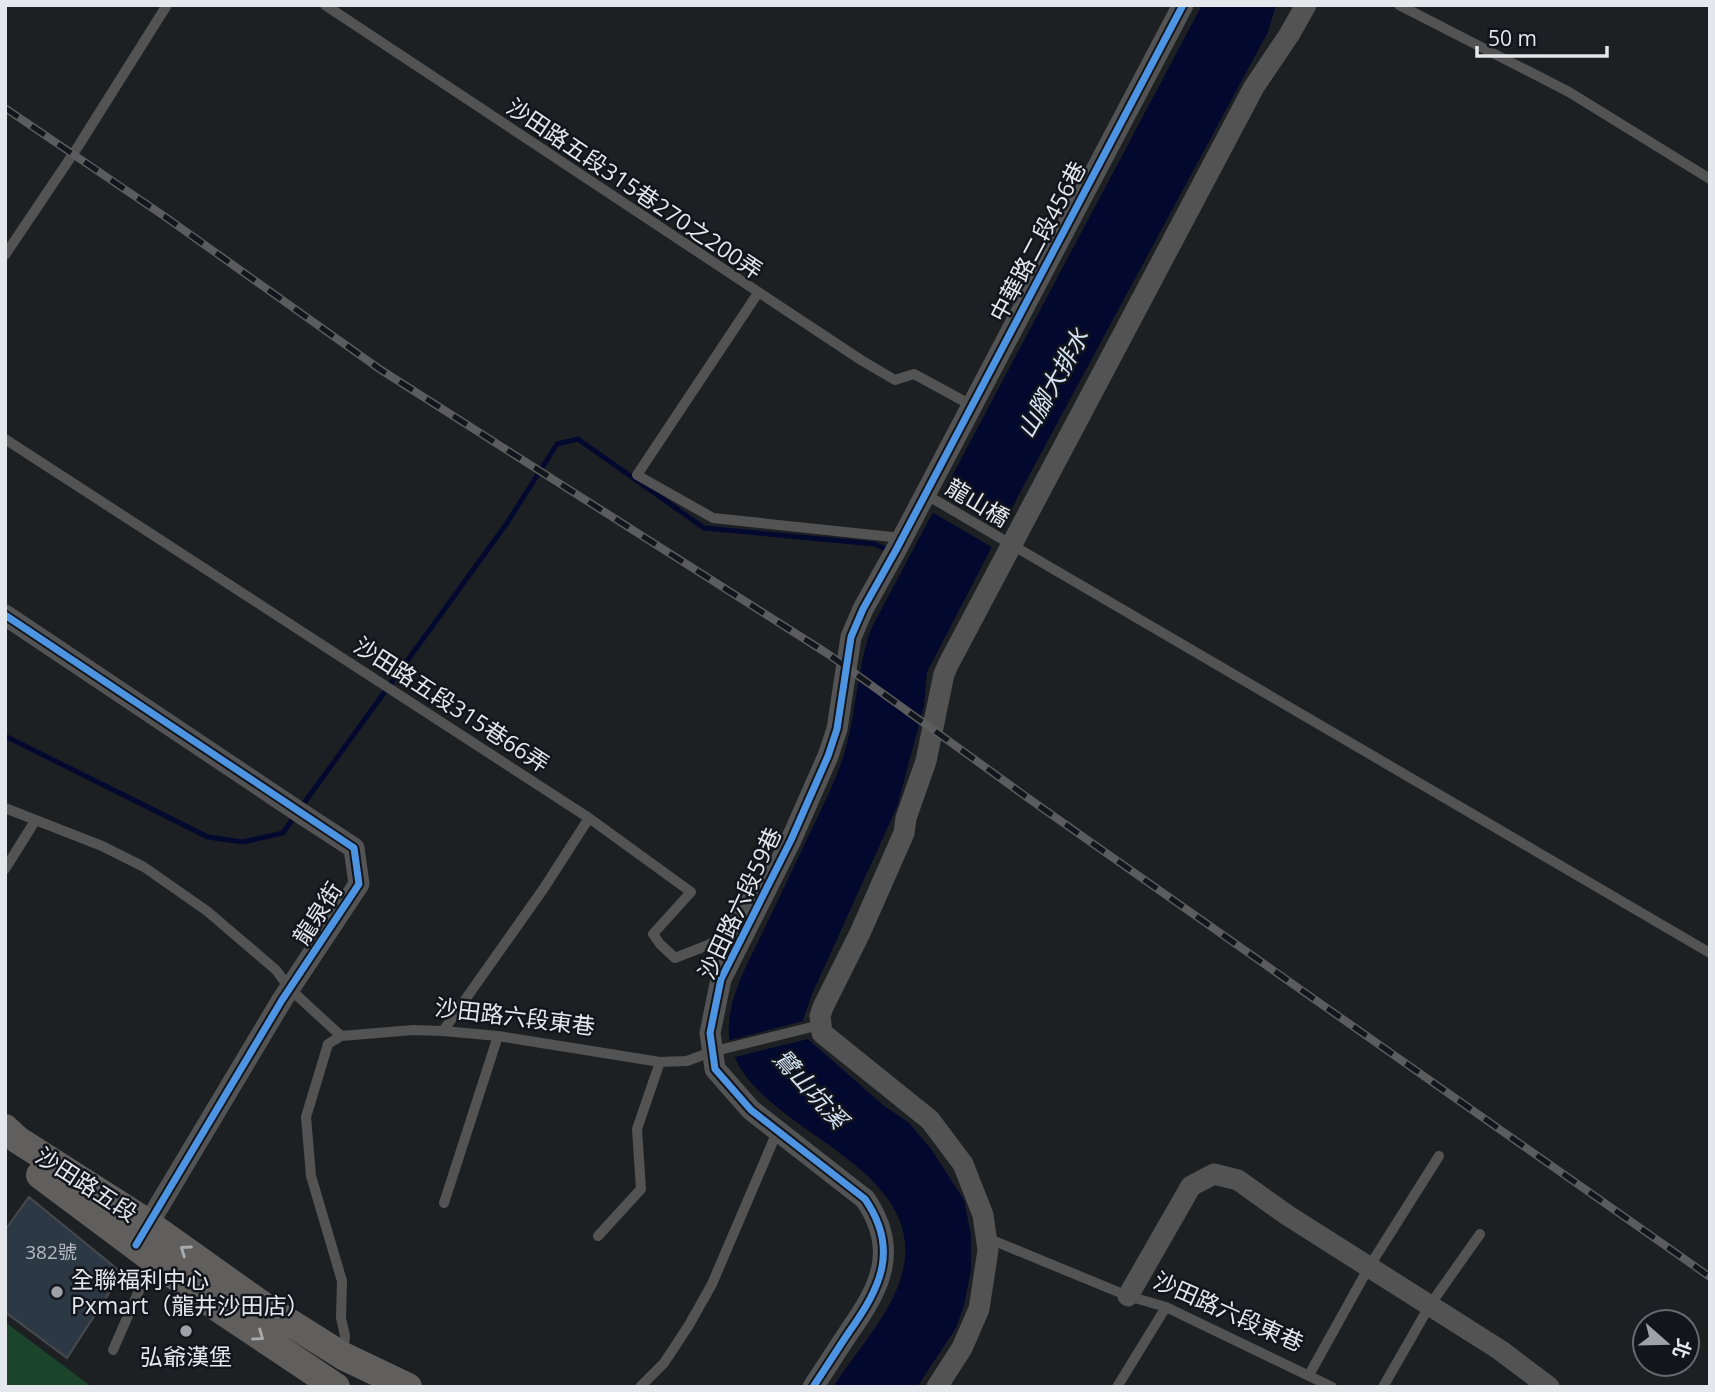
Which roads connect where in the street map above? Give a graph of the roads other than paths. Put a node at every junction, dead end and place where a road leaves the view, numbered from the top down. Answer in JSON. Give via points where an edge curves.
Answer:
{"nodes":[{"id":1,"x":167,"y":5,"type":"edge"},
{"id":2,"x":324,"y":5,"type":"edge"},
{"id":3,"x":1183,"y":5,"type":"edge"},
{"id":4,"x":1306,"y":5,"type":"edge"},
{"id":5,"x":1399,"y":5,"type":"edge"},
{"id":6,"x":1710,"y":179,"type":"edge"},
{"id":7,"x":5,"y":255,"type":"edge"},
{"id":8,"x":758,"y":293,"type":"junction"},
{"id":9,"x":971,"y":405,"type":"junction"},
{"id":10,"x":5,"y":439,"type":"edge"},
{"id":11,"x":925,"y":494,"type":"junction"},
{"id":12,"x":902,"y":538,"type":"junction"},
{"id":13,"x":1010,"y":545,"type":"junction"},
{"id":14,"x":5,"y":614,"type":"edge"},
{"id":15,"x":5,"y":808,"type":"edge"},
{"id":16,"x":589,"y":818,"type":"junction"},
{"id":17,"x":35,"y":821,"type":"junction"},
{"id":18,"x":5,"y":869,"type":"edge"},
{"id":19,"x":769,"y":884,"type":"junction"},
{"id":20,"x":1710,"y":953,"type":"edge"},
{"id":21,"x":820,"y":1025,"type":"junction"},
{"id":22,"x":443,"y":1031,"type":"junction"},
{"id":23,"x":341,"y":1036,"type":"junction"},
{"id":24,"x":498,"y":1036,"type":"junction"},
{"id":25,"x":711,"y":1052,"type":"junction"},
{"id":26,"x":660,"y":1062,"type":"junction"},
{"id":27,"x":777,"y":1132,"type":"junction"},
{"id":28,"x":9,"y":1138,"type":"edge"},
{"id":29,"x":1439,"y":1156,"type":"dead end"},
{"id":30,"x":444,"y":1203,"type":"dead end"},
{"id":31,"x":1480,"y":1234,"type":"dead end"},
{"id":32,"x":598,"y":1236,"type":"dead end"},
{"id":33,"x":987,"y":1238,"type":"junction"},
{"id":34,"x":146,"y":1242,"type":"junction"},
{"id":35,"x":1369,"y":1268,"type":"junction"},
{"id":36,"x":1128,"y":1296,"type":"junction"},
{"id":37,"x":1430,"y":1305,"type":"junction"},
{"id":38,"x":1166,"y":1307,"type":"junction"},
{"id":39,"x":113,"y":1350,"type":"dead end"},
{"id":40,"x":335,"y":1375,"type":"edge"},
{"id":41,"x":1309,"y":1375,"type":"junction"},
{"id":42,"x":408,"y":1387,"type":"edge"},
{"id":43,"x":640,"y":1387,"type":"edge"},
{"id":44,"x":813,"y":1387,"type":"edge"},
{"id":45,"x":937,"y":1387,"type":"edge"},
{"id":46,"x":1116,"y":1387,"type":"edge"},
{"id":47,"x":1332,"y":1387,"type":"edge"},
{"id":48,"x":1383,"y":1387,"type":"edge"},
{"id":49,"x":1549,"y":1387,"type":"edge"}],
"edges":[{"from":1,"to":7,"type":"lane"},
{"from":2,"to":8,"type":"lane","name":"沙田路五段315巷270之200弄"},
{"from":3,"to":9,"type":"street","name":"中華路二段456巷"},
{"from":4,"to":13,"type":"street","via":[[1254,88]]},
{"from":5,"to":6,"type":"lane","via":[[1569,92]]},
{"from":8,"to":9,"type":"lane","via":[[895,380],[914,374]]},
{"from":8,"to":12,"type":"lane","name":"沙田路五段315巷270之200弄","via":[[637,475],[713,518]]},
{"from":9,"to":11,"type":"street","name":"中華路二段456巷"},
{"from":10,"to":16,"type":"lane","name":"沙田路五段315巷66弄"},
{"from":11,"to":12,"type":"street","name":"沙田路六段59巷"},
{"from":11,"to":13,"type":"lane","name":"龍山橋"},
{"from":12,"to":19,"type":"street","name":"沙田路六段59巷","via":[[856,623],[830,751]]},
{"from":13,"to":20,"type":"lane","name":"龍山橋"},
{"from":13,"to":21,"type":"street","via":[[944,674],[926,761],[904,833],[823,1007]]},
{"from":14,"to":34,"type":"street","name":"龍泉街","bridge":true,"via":[[354,848],[359,884],[282,1000]]},
{"from":15,"to":17,"type":"lane"},
{"from":16,"to":19,"type":"lane","name":"沙田路五段315巷66弄","via":[[691,892],[653,934],[675,958],[725,935],[753,885]]},
{"from":16,"to":22,"type":"lane"},
{"from":17,"to":18,"type":"lane"},
{"from":17,"to":23,"type":"lane","via":[[144,867],[208,911],[276,970]]},
{"from":19,"to":25,"type":"street","name":"沙田路六段59巷","via":[[721,979],[710,1033]]},
{"from":21,"to":25,"type":"lane","name":"沙田路六段東巷"},
{"from":21,"to":33,"type":"street","via":[[822,1033],[930,1120],[951,1146],[970,1180]]},
{"from":22,"to":23,"type":"lane","name":"沙田路六段東巷"},
{"from":22,"to":24,"type":"lane","name":"沙田路六段東巷"},
{"from":23,"to":40,"type":"lane","via":[[328,1044],[306,1117],[311,1176],[342,1281],[345,1336]]},
{"from":24,"to":26,"type":"lane","name":"沙田路六段東巷"},
{"from":24,"to":30,"type":"lane"},
{"from":25,"to":26,"type":"lane","name":"沙田路六段東巷","via":[[687,1061]]},
{"from":25,"to":27,"type":"street","via":[[715,1069]]},
{"from":26,"to":32,"type":"lane","via":[[637,1129],[641,1189]]},
{"from":27,"to":43,"type":"lane","via":[[712,1283],[664,1363]]},
{"from":27,"to":44,"type":"street","via":[[865,1199],[875,1213],[884,1249],[876,1290]]},
{"from":28,"to":34,"type":"street","name":"沙田路五段"},
{"from":29,"to":35,"type":"lane","name":"沙田路六段東巷"},
{"from":31,"to":37,"type":"lane"},
{"from":33,"to":36,"type":"lane","name":"沙田路六段東巷"},
{"from":33,"to":45,"type":"street","via":[[979,1309]]},
{"from":34,"to":39,"type":"lane"},
{"from":34,"to":40,"type":"street","name":"沙田路五段","via":[[265,1307]]},
{"from":35,"to":36,"type":"street","name":"沙田路六段東巷","via":[[1238,1180],[1214,1174],[1191,1185]]},
{"from":35,"to":37,"type":"street","name":"沙田路六段東巷"},
{"from":35,"to":41,"type":"lane","name":"沙田路六段東巷"},
{"from":36,"to":38,"type":"lane","name":"沙田路六段東巷"},
{"from":37,"to":48,"type":"lane"},
{"from":37,"to":49,"type":"street","name":"沙田路六段東巷"},
{"from":38,"to":41,"type":"lane","name":"沙田路六段東巷"},
{"from":38,"to":46,"type":"lane"},
{"from":40,"to":42,"type":"street","name":"沙田路五段"},
{"from":41,"to":47,"type":"lane","name":"沙田路六段東巷"}]}
